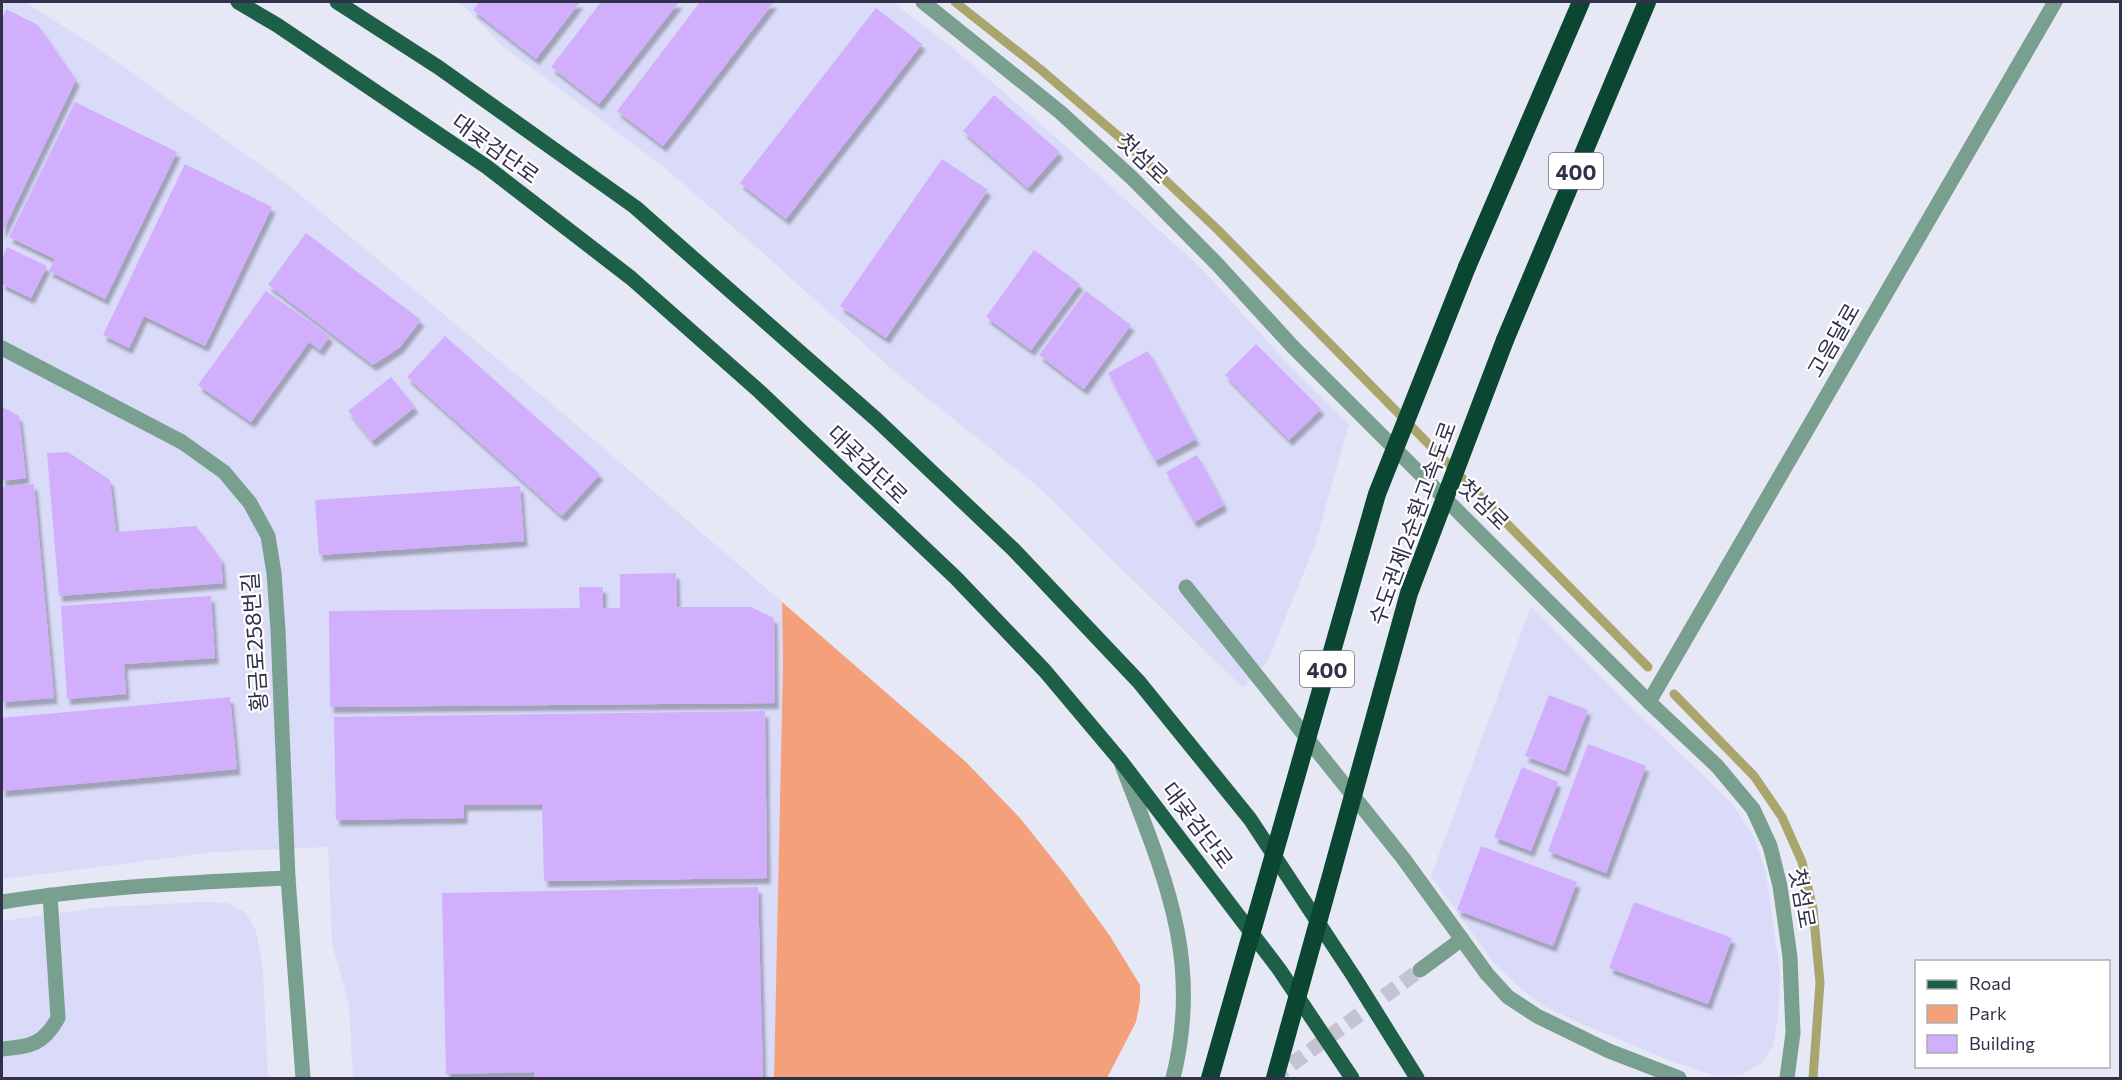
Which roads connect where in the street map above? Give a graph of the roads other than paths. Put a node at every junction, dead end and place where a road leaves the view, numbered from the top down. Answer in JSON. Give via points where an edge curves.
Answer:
{"nodes":[{"id":1,"x":238,"y":2,"type":"edge"},
{"id":2,"x":338,"y":2,"type":"edge"},
{"id":3,"x":923,"y":2,"type":"edge"},
{"id":4,"x":1581,"y":2,"type":"edge"},
{"id":5,"x":1647,"y":2,"type":"edge"},
{"id":6,"x":2055,"y":2,"type":"edge"},
{"id":7,"x":2,"y":348,"type":"edge"},
{"id":8,"x":1186,"y":587,"type":"dead end"},
{"id":9,"x":1648,"y":702,"type":"junction"},
{"id":10,"x":1120,"y":760,"type":"junction"},
{"id":11,"x":288,"y":878,"type":"junction"},
{"id":12,"x":50,"y":895,"type":"junction"},
{"id":13,"x":2,"y":902,"type":"edge"},
{"id":14,"x":1462,"y":939,"type":"junction"},
{"id":15,"x":1420,"y":970,"type":"tunnel mouth"},
{"id":16,"x":2,"y":1049,"type":"edge"},
{"id":17,"x":303,"y":1078,"type":"edge"},
{"id":18,"x":1173,"y":1078,"type":"edge"},
{"id":19,"x":1210,"y":1078,"type":"edge"},
{"id":20,"x":1275,"y":1078,"type":"edge"},
{"id":21,"x":1352,"y":1078,"type":"edge"},
{"id":22,"x":1417,"y":1078,"type":"edge"},
{"id":23,"x":1679,"y":1078,"type":"edge"},
{"id":24,"x":1787,"y":1078,"type":"edge"}],
"edges":[{"from":1,"to":10,"type":"main road","name":"대곶검단로","via":[[487,167],[631,278],[760,392],[956,578],[1045,671]]},
{"from":2,"to":22,"type":"main road","name":"대곶검단로","via":[[438,67],[635,207],[877,420],[1013,549],[1139,682],[1250,819]]},
{"from":3,"to":9,"type":"street","name":"첫섬로","via":[[1060,112],[1132,178],[1293,347]]},
{"from":4,"to":19,"type":"highway","name":"수도권제2순환고속도로","number":"400","bridge":true,"via":[[1467,267],[1377,494]]},
{"from":5,"to":20,"type":"highway","name":"수도권제2순환고속도로","number":"400","bridge":true,"via":[[1505,340],[1409,593]]},
{"from":6,"to":9,"type":"street","name":"고음달로"},
{"from":7,"to":11,"type":"street","name":"황금로258번길","via":[[182,442],[224,472],[250,503],[268,536],[278,630]]},
{"from":8,"to":14,"type":"street","via":[[1403,858]]},
{"from":9,"to":24,"type":"street","name":"첫섬로","via":[[1717,766],[1753,809],[1770,846],[1790,957],[1793,1033]]},
{"from":10,"to":18,"type":"street","via":[[1160,865],[1183,960],[1185,999]]},
{"from":10,"to":21,"type":"main road","name":"대곶검단로","via":[[1279,969]]},
{"from":11,"to":12,"type":"street","via":[[167,883]]},
{"from":11,"to":17,"type":"street","name":"황금로258번길"},
{"from":12,"to":13,"type":"street"},
{"from":12,"to":16,"type":"street","via":[[58,1018],[50,1034],[35,1044]]},
{"from":14,"to":15,"type":"street"},
{"from":14,"to":23,"type":"street","via":[[1508,997],[1537,1016],[1609,1051]]}]}
